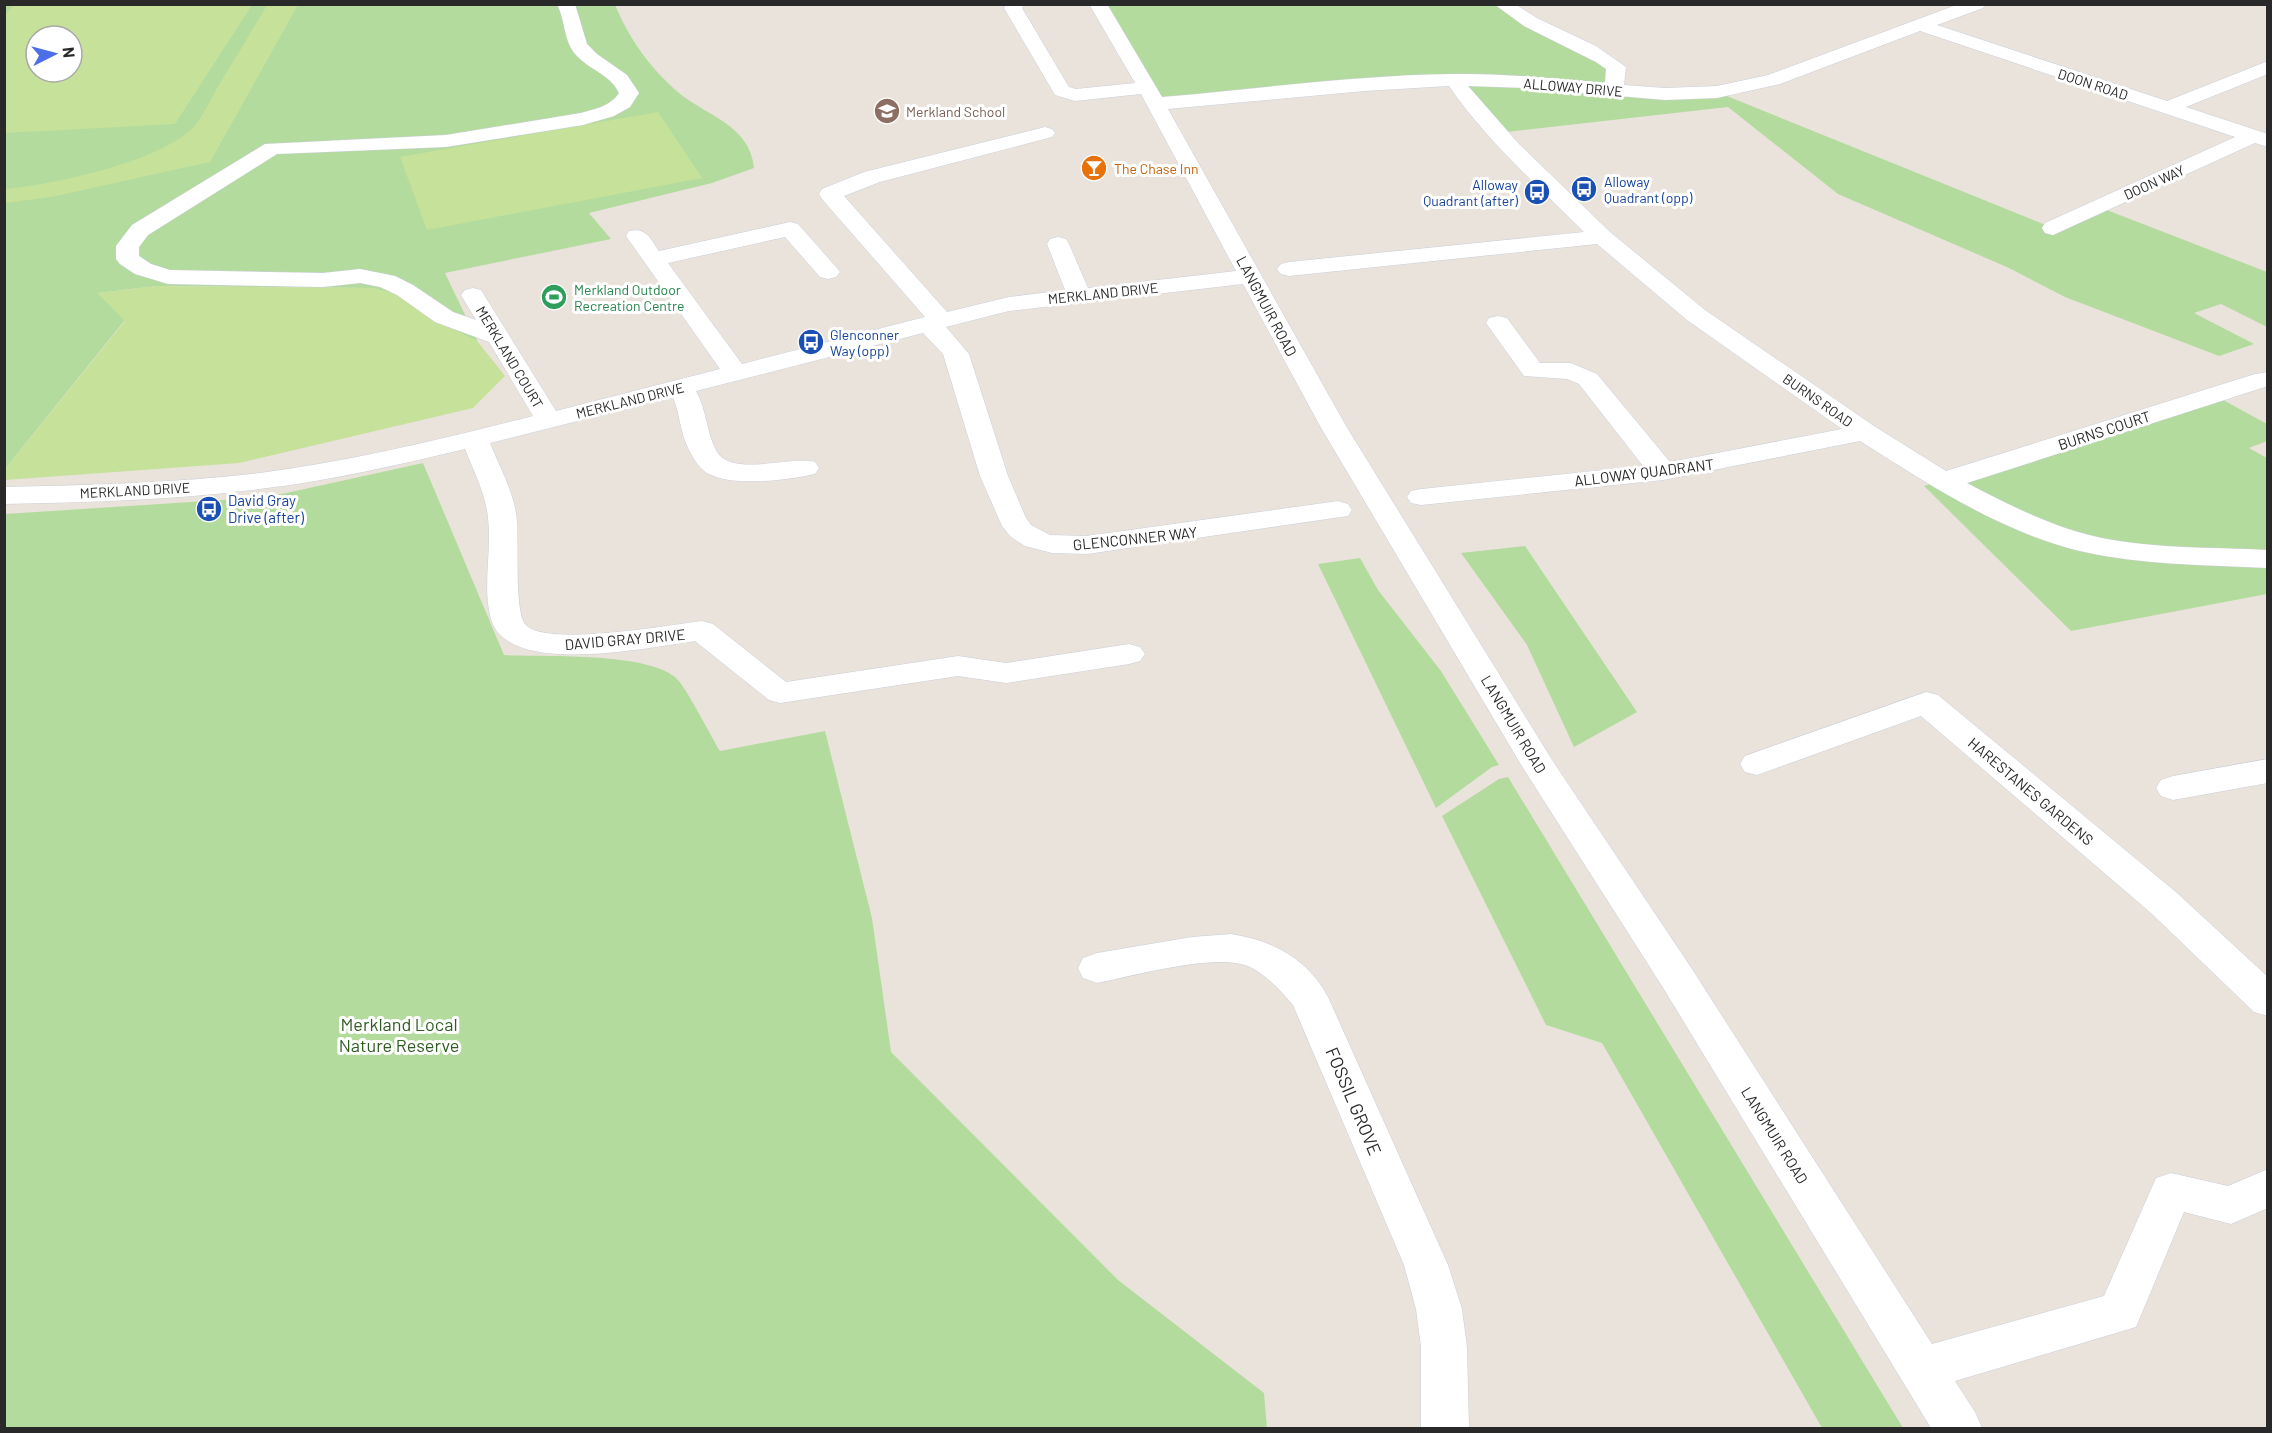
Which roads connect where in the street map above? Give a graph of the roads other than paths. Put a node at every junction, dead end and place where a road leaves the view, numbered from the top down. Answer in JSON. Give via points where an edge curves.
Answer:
{"nodes":[{"id":1,"x":566,"y":4,"type":"edge"},
{"id":2,"x":1016,"y":4,"type":"edge"},
{"id":3,"x":1098,"y":4,"type":"edge"},
{"id":4,"x":1503,"y":4,"type":"edge"},
{"id":5,"x":1977,"y":4,"type":"edge"},
{"id":6,"x":1919,"y":26,"type":"junction"},
{"id":7,"x":2268,"y":67,"type":"edge"},
{"id":8,"x":1454,"y":80,"type":"junction"},
{"id":9,"x":1614,"y":90,"type":"junction"},
{"id":10,"x":1150,"y":96,"type":"junction"},
{"id":11,"x":2167,"y":108,"type":"junction"},
{"id":12,"x":1045,"y":133,"type":"dead end"},
{"id":13,"x":2261,"y":139,"type":"edge"},
{"id":14,"x":2053,"y":228,"type":"dead end"},
{"id":15,"x":637,"y":236,"type":"dead end"},
{"id":16,"x":1602,"y":237,"type":"junction"},
{"id":17,"x":1058,"y":244,"type":"dead end"},
{"id":18,"x":654,"y":259,"type":"junction"},
{"id":19,"x":1289,"y":269,"type":"dead end"},
{"id":20,"x":828,"y":272,"type":"dead end"},
{"id":21,"x":1252,"y":276,"type":"junction"},
{"id":22,"x":473,"y":295,"type":"dead end"},
{"id":23,"x":1079,"y":296,"type":"junction"},
{"id":24,"x":934,"y":322,"type":"junction"},
{"id":25,"x":1498,"y":323,"type":"dead end"},
{"id":26,"x":498,"y":337,"type":"junction"},
{"id":27,"x":736,"y":373,"type":"junction"},
{"id":28,"x":2264,"y":379,"type":"dead end"},
{"id":29,"x":680,"y":387,"type":"junction"},
{"id":30,"x":548,"y":420,"type":"junction"},
{"id":31,"x":1864,"y":432,"type":"junction"},
{"id":32,"x":475,"y":439,"type":"junction"},
{"id":33,"x":805,"y":468,"type":"dead end"},
{"id":34,"x":1663,"y":472,"type":"junction"},
{"id":35,"x":1943,"y":481,"type":"junction"},
{"id":36,"x":4,"y":496,"type":"edge"},
{"id":37,"x":1421,"y":497,"type":"dead end"},
{"id":38,"x":1338,"y":510,"type":"dead end"},
{"id":39,"x":2268,"y":559,"type":"edge"},
{"id":40,"x":1129,"y":654,"type":"dead end"},
{"id":41,"x":1757,"y":764,"type":"dead end"},
{"id":42,"x":2268,"y":771,"type":"edge"},
{"id":43,"x":2173,"y":789,"type":"dead end"},
{"id":44,"x":1097,"y":968,"type":"dead end"},
{"id":45,"x":2268,"y":1001,"type":"edge"},
{"id":46,"x":2268,"y":1187,"type":"edge"},
{"id":47,"x":1920,"y":1369,"type":"junction"},
{"id":48,"x":1445,"y":1428,"type":"edge"},
{"id":49,"x":1958,"y":1428,"type":"edge"}],
"edges":[{"from":1,"to":26,"type":"street","via":[[577,44],[586,56],[626,84],[629,93],[623,103],[607,112],[446,141],[272,148],[140,230],[127,246],[128,259],[143,270],[168,277],[323,280],[360,276],[387,281],[444,317]]},
{"from":2,"to":10,"type":"street","name":"ALLOWAY DRIVE","via":[[1013,8],[1062,91],[1075,95]]},
{"from":3,"to":10,"type":"street","name":"LANGMUIR ROAD"},
{"from":4,"to":9,"type":"street","via":[[1546,32],[1599,53],[1616,68]]},
{"from":5,"to":6,"type":"street","name":"ALLOWAY DRIVE"},
{"from":6,"to":9,"type":"street","name":"ALLOWAY DRIVE","via":[[1773,80],[1717,92],[1665,94]]},
{"from":6,"to":11,"type":"street","name":"DOON ROAD"},
{"from":7,"to":11,"type":"street"},
{"from":8,"to":9,"type":"street","name":"ALLOWAY DRIVE"},
{"from":8,"to":10,"type":"street","name":"ALLOWAY DRIVE"},
{"from":8,"to":16,"type":"street","name":"BURNS ROAD","via":[[1512,148]]},
{"from":10,"to":21,"type":"street","name":"LANGMUIR ROAD"},
{"from":11,"to":13,"type":"street","name":"DOON ROAD"},
{"from":12,"to":24,"type":"street","name":"GLENCONNER WAY","via":[[872,177],[830,194]]},
{"from":13,"to":14,"type":"street","name":"DOON WAY"},
{"from":15,"to":18,"type":"street"},
{"from":16,"to":19,"type":"street"},
{"from":16,"to":31,"type":"street","name":"BURNS ROAD","via":[[1696,315]]},
{"from":17,"to":23,"type":"street"},
{"from":18,"to":20,"type":"street","via":[[790,229]]},
{"from":18,"to":27,"type":"street"},
{"from":21,"to":23,"type":"street","name":"MERKLAND DRIVE"},
{"from":21,"to":47,"type":"street","name":"LANGMUIR ROAD","via":[[1333,426],[1540,768],[1676,976]]},
{"from":22,"to":26,"type":"street","name":"MERKLAND COURT"},
{"from":23,"to":24,"type":"street","name":"MERKLAND DRIVE","via":[[1009,304]]},
{"from":24,"to":27,"type":"street","name":"MERKLAND DRIVE"},
{"from":24,"to":38,"type":"street","name":"GLENCONNER WAY","via":[[956,354],[1006,510],[1023,532],[1061,546],[1106,544]]},
{"from":25,"to":34,"type":"street","via":[[1533,371],[1571,371],[1588,379]]},
{"from":26,"to":30,"type":"street","name":"MERKLAND COURT"},
{"from":27,"to":29,"type":"street","name":"MERKLAND DRIVE"},
{"from":28,"to":35,"type":"street","name":"BURNS COURT"},
{"from":29,"to":30,"type":"street","name":"MERKLAND DRIVE"},
{"from":29,"to":33,"type":"street","via":[[690,402],[694,431],[703,454],[713,465],[729,474]]},
{"from":30,"to":32,"type":"street","name":"MERKLAND DRIVE"},
{"from":31,"to":34,"type":"street","name":"ALLOWAY QUADRANT"},
{"from":31,"to":35,"type":"street","name":"BURNS ROAD"},
{"from":32,"to":36,"type":"street","name":"MERKLAND DRIVE","via":[[260,482]]},
{"from":32,"to":40,"type":"street","name":"DAVID GRAY DRIVE","via":[[500,502],[507,620],[523,638],[551,645],[589,644],[702,631],[780,693],[958,666],[1006,673]]},
{"from":34,"to":37,"type":"street","name":"ALLOWAY QUADRANT"},
{"from":35,"to":39,"type":"street","name":"BURNS ROAD","via":[[2002,513],[2084,543],[2153,553]]},
{"from":41,"to":45,"type":"street","name":"HARESTANES GARDENS","via":[[1926,703],[2164,903]]},
{"from":42,"to":43,"type":"street"},
{"from":44,"to":48,"type":"street","name":"FOSSIL GROVE","via":[[1209,948],[1240,949],[1267,958],[1293,976],[1309,997],[1426,1265],[1444,1347]]},
{"from":46,"to":47,"type":"street","via":[[2231,1205],[2171,1191],[2120,1312]]},
{"from":47,"to":49,"type":"street","name":"LANGMUIR ROAD"}]}
